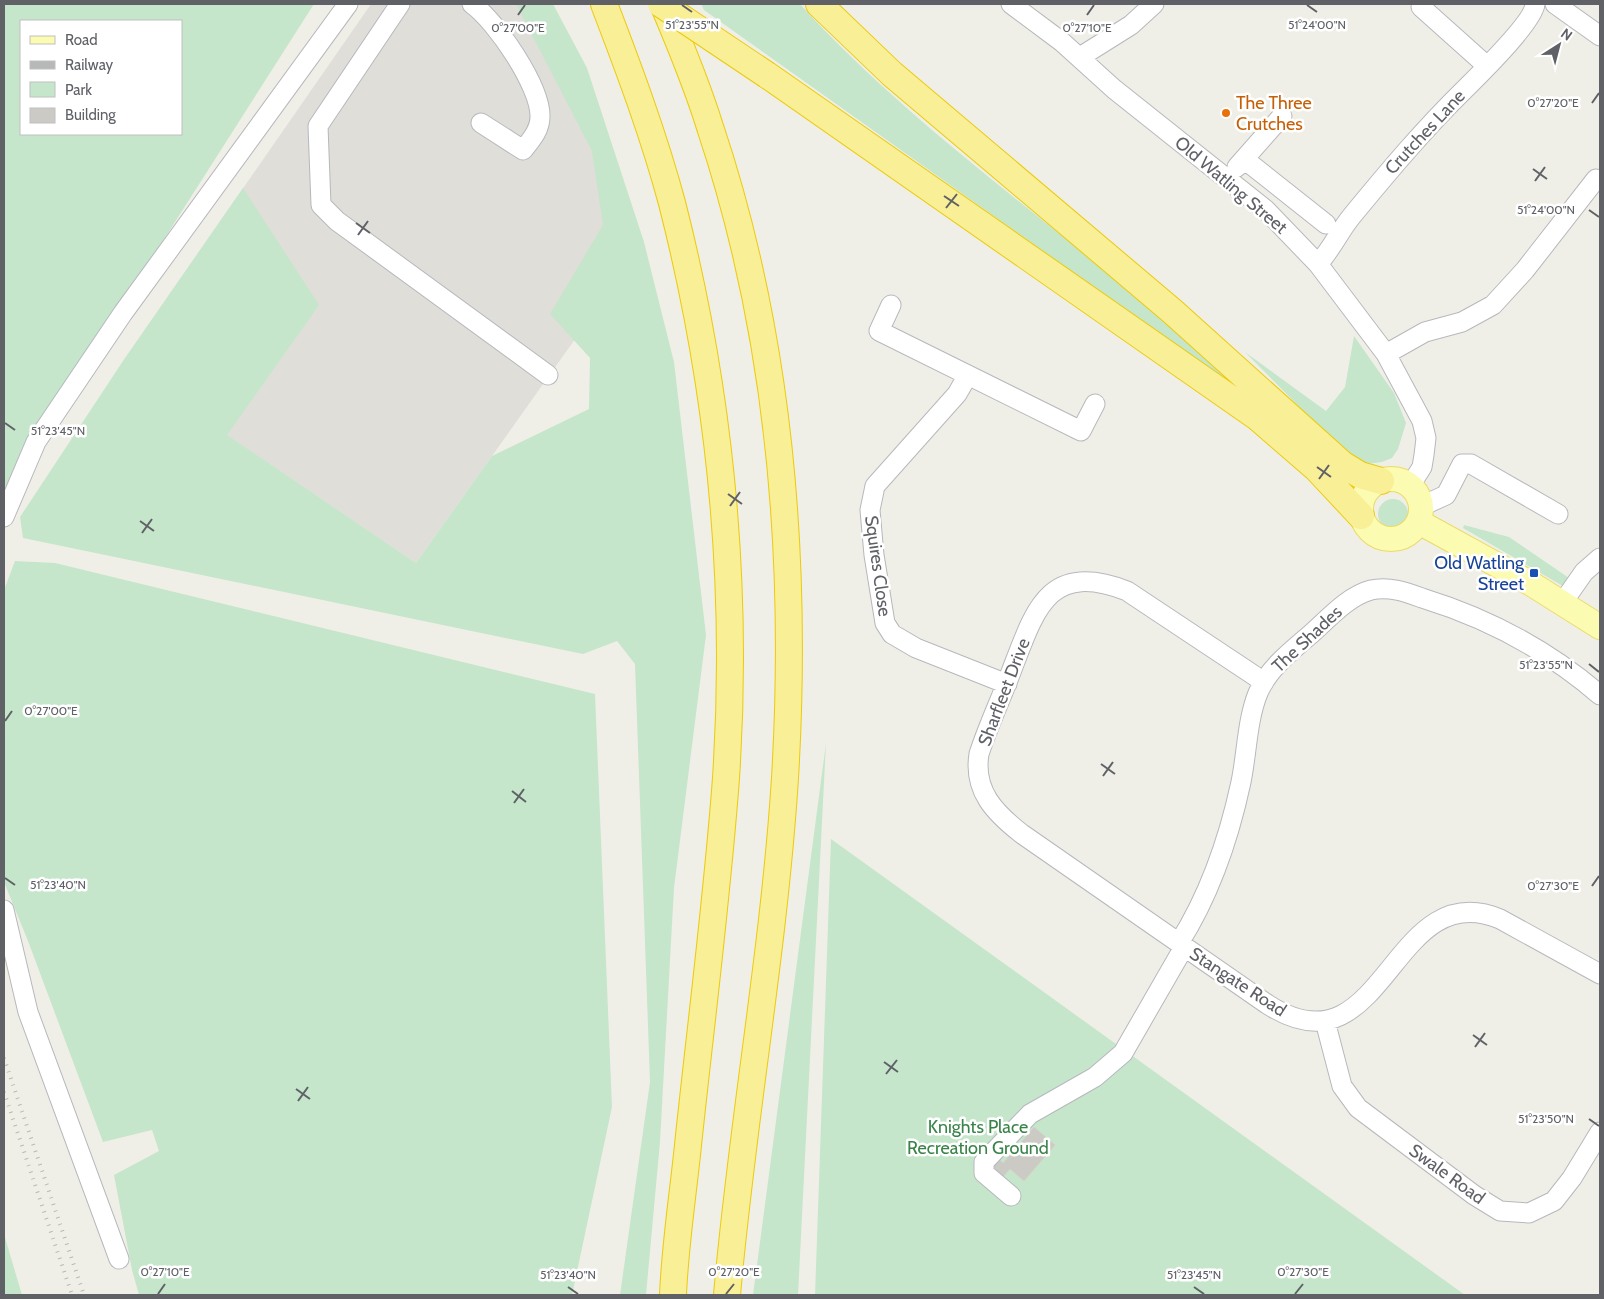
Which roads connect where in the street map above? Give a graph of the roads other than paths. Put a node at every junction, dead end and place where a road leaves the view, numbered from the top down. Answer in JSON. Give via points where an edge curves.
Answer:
{"nodes":[{"id":1,"x":348,"y":4,"type":"edge"},
{"id":2,"x":400,"y":4,"type":"edge"},
{"id":3,"x":472,"y":4,"type":"edge"},
{"id":4,"x":604,"y":4,"type":"edge"},
{"id":5,"x":662,"y":4,"type":"edge"},
{"id":6,"x":683,"y":4,"type":"edge"},
{"id":7,"x":819,"y":4,"type":"edge"},
{"id":8,"x":1011,"y":4,"type":"edge"},
{"id":9,"x":1154,"y":4,"type":"edge"},
{"id":10,"x":1535,"y":4,"type":"edge"},
{"id":11,"x":1555,"y":4,"type":"edge"},
{"id":12,"x":1421,"y":7,"type":"dead end"},
{"id":13,"x":1600,"y":36,"type":"edge"},
{"id":14,"x":1080,"y":57,"type":"junction"},
{"id":15,"x":1487,"y":66,"type":"junction"},
{"id":16,"x":1282,"y":116,"type":"dead end"},
{"id":17,"x":482,"y":123,"type":"dead end"},
{"id":18,"x":710,"y":127,"type":"junction"},
{"id":19,"x":1244,"y":159,"type":"junction"},
{"id":20,"x":1227,"y":179,"type":"junction"},
{"id":21,"x":1596,"y":179,"type":"dead end"},
{"id":22,"x":1326,"y":224,"type":"dead end"},
{"id":23,"x":1318,"y":264,"type":"junction"},
{"id":24,"x":891,"y":305,"type":"dead end"},
{"id":25,"x":1386,"y":354,"type":"junction"},
{"id":26,"x":548,"y":375,"type":"dead end"},
{"id":27,"x":968,"y":375,"type":"junction"},
{"id":28,"x":1095,"y":404,"type":"dead end"},
{"id":29,"x":1381,"y":480,"type":"junction"},
{"id":30,"x":1410,"y":486,"type":"junction"},
{"id":31,"x":1420,"y":514,"type":"junction"},
{"id":32,"x":1558,"y":514,"type":"dead end"},
{"id":33,"x":1361,"y":516,"type":"junction"},
{"id":34,"x":4,"y":517,"type":"edge"},
{"id":35,"x":1600,"y":558,"type":"edge"},
{"id":36,"x":1563,"y":602,"type":"junction"},
{"id":37,"x":1600,"y":627,"type":"edge"},
{"id":38,"x":1264,"y":682,"type":"junction"},
{"id":39,"x":1007,"y":684,"type":"junction"},
{"id":40,"x":1600,"y":695,"type":"edge"},
{"id":41,"x":4,"y":910,"type":"edge"},
{"id":42,"x":1182,"y":945,"type":"junction"},
{"id":43,"x":1600,"y":974,"type":"edge"},
{"id":44,"x":1325,"y":1021,"type":"junction"},
{"id":45,"x":1600,"y":1132,"type":"edge"},
{"id":46,"x":1011,"y":1196,"type":"dead end"},
{"id":47,"x":119,"y":1259,"type":"dead end"},
{"id":48,"x":673,"y":1295,"type":"edge"},
{"id":49,"x":727,"y":1295,"type":"edge"}],
"edges":[{"from":1,"to":34,"type":"street","via":[[123,314],[36,442]]},
{"from":2,"to":26,"type":"street","via":[[318,126],[321,205],[337,221]]},
{"from":3,"to":17,"type":"street","via":[[486,16],[511,48],[529,82],[540,114],[537,129],[523,150]]},
{"from":4,"to":48,"type":"highway","via":[[633,80],[671,200],[700,327],[717,430],[728,579],[730,656],[726,776]]},
{"from":5,"to":18,"type":"highway"},
{"from":5,"to":33,"type":"highway","bridge":true,"via":[[1251,412],[1298,451]]},
{"from":6,"to":18,"type":"highway","via":[[711,81]]},
{"from":7,"to":29,"type":"highway","via":[[892,74],[1172,311],[1342,464]]},
{"from":8,"to":14,"type":"street","name":"Old Watling Street"},
{"from":9,"to":14,"type":"street","via":[[1131,25]]},
{"from":10,"to":15,"type":"street","name":"Crutches Lane","via":[[1523,26]]},
{"from":11,"to":13,"type":"street"},
{"from":12,"to":15,"type":"street"},
{"from":14,"to":20,"type":"street","name":"Old Watling Street"},
{"from":15,"to":23,"type":"street","name":"Crutches Lane","via":[[1397,160]]},
{"from":16,"to":19,"type":"street"},
{"from":18,"to":49,"type":"highway","via":[[750,269],[772,392],[786,515],[790,610],[785,781]]},
{"from":19,"to":20,"type":"street"},
{"from":19,"to":22,"type":"street"},
{"from":20,"to":23,"type":"street","name":"Old Watling Street","via":[[1266,210]]},
{"from":21,"to":25,"type":"street","via":[[1525,270],[1492,304],[1462,322],[1420,334]]},
{"from":23,"to":25,"type":"street","name":"Old Watling Street"},
{"from":24,"to":27,"type":"street","via":[[879,331]]},
{"from":25,"to":30,"type":"street","name":"Old Watling Street","via":[[1412,400],[1426,435],[1423,464]]},
{"from":27,"to":28,"type":"street","via":[[1081,430]]},
{"from":27,"to":39,"type":"street","name":"Squires Close","via":[[957,394],[875,486],[870,510],[874,555],[885,622],[892,634],[916,648]]},
{"from":29,"to":30,"type":"main road","via":[[1398,480]]},
{"from":29,"to":33,"type":"main road","via":[[1362,499]]},
{"from":30,"to":31,"type":"main road","via":[[1417,494]]},
{"from":31,"to":32,"type":"street","via":[[1444,497],[1462,464],[1471,464]]},
{"from":31,"to":33,"type":"main road","via":[[1406,536],[1388,540],[1371,532]]},
{"from":31,"to":36,"type":"main road"},
{"from":35,"to":36,"type":"street","via":[[1584,572]]},
{"from":36,"to":37,"type":"main road"},
{"from":38,"to":39,"type":"street","name":"Sharfleet Drive","via":[[1127,591],[1086,580],[1058,589],[1038,608]]},
{"from":38,"to":40,"type":"street","name":"The Shades","via":[[1302,641],[1354,597],[1369,590],[1384,589],[1409,593],[1470,613],[1541,653]]},
{"from":38,"to":42,"type":"street","name":"The Shades","via":[[1255,703],[1240,784],[1223,848]]},
{"from":39,"to":42,"type":"street","name":"Sharfleet Drive","via":[[978,761],[981,788],[988,803],[998,816],[1022,834]]},
{"from":41,"to":47,"type":"street","via":[[28,1012]]},
{"from":42,"to":44,"type":"street","name":"Stangate Road","via":[[1282,1014],[1303,1021]]},
{"from":42,"to":46,"type":"street","name":"The Shades","via":[[1123,1053],[1095,1077],[1030,1114],[984,1162],[984,1173]]},
{"from":43,"to":44,"type":"street","name":"Stangate Road","via":[[1492,915],[1455,913],[1426,928],[1357,1006]]},
{"from":44,"to":45,"type":"street","name":"Swale Road","via":[[1339,1078],[1358,1108],[1500,1211],[1529,1213],[1554,1201]]}]}
